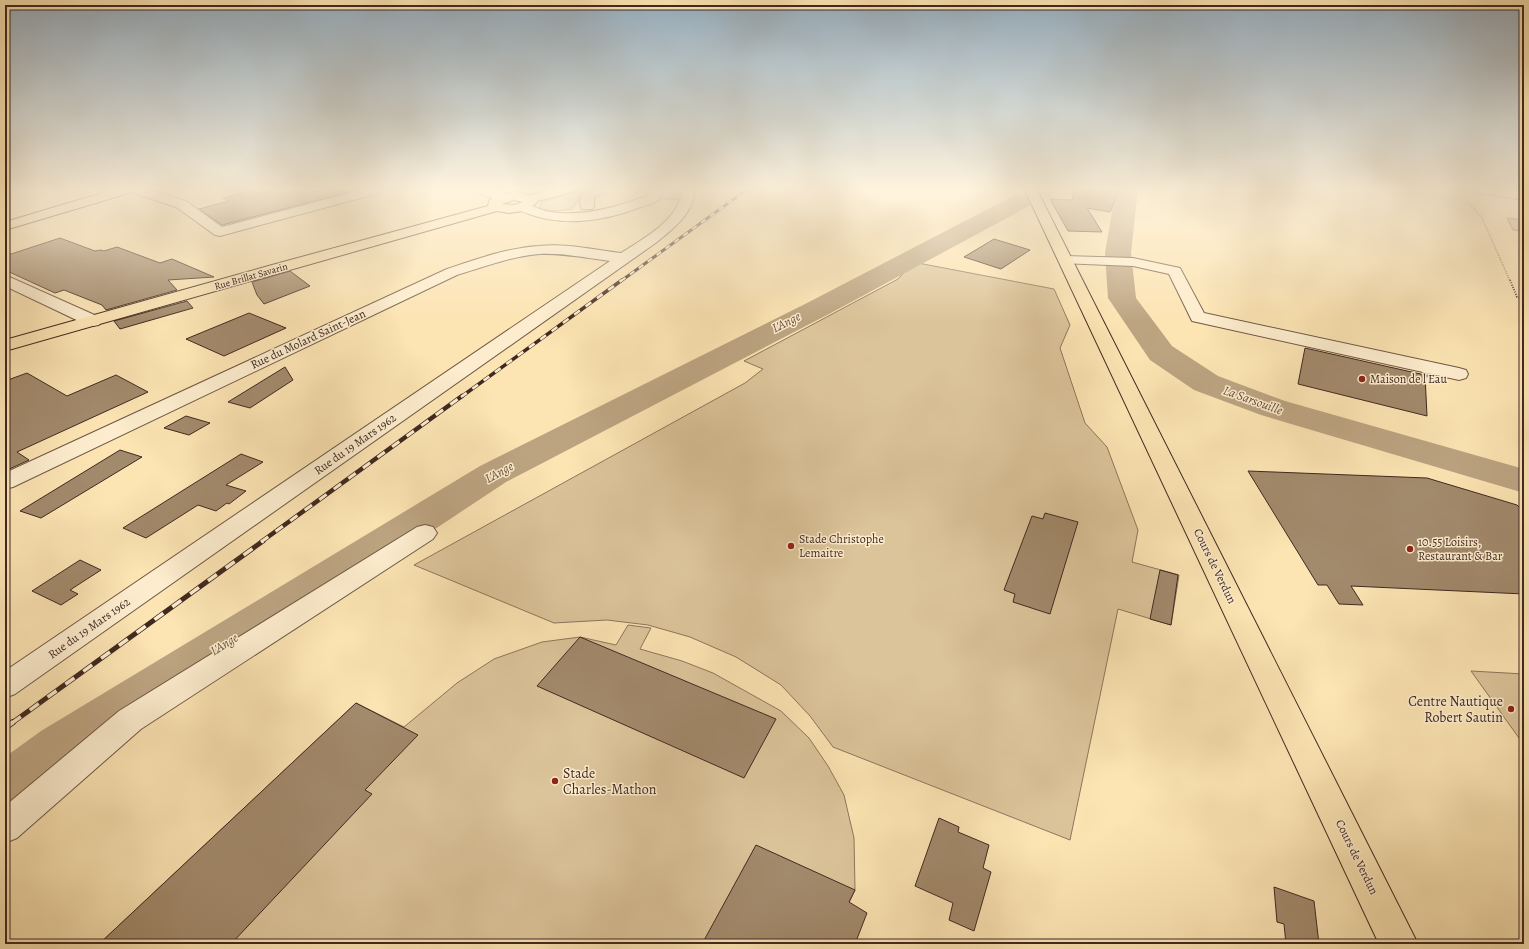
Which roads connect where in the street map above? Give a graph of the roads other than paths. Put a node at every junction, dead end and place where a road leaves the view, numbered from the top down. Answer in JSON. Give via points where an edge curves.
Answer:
{"nodes":[{"id":1,"x":400,"y":232,"type":"edge"},
{"id":2,"x":660,"y":232,"type":"edge"},
{"id":3,"x":1052,"y":232,"type":"edge"},
{"id":4,"x":624,"y":249,"type":"junction"},
{"id":5,"x":539,"y":250,"type":"junction"},
{"id":6,"x":585,"y":254,"type":"junction"},
{"id":7,"x":1065,"y":260,"type":"junction"},
{"id":8,"x":596,"y":277,"type":"junction"},
{"id":9,"x":5,"y":280,"type":"edge"},
{"id":10,"x":93,"y":321,"type":"junction"},
{"id":11,"x":5,"y":346,"type":"edge"},
{"id":12,"x":1459,"y":374,"type":"dead end"},
{"id":13,"x":5,"y":482,"type":"edge"},
{"id":14,"x":425,"y":533,"type":"dead end"},
{"id":15,"x":5,"y":686,"type":"edge"},
{"id":16,"x":5,"y":828,"type":"edge"},
{"id":17,"x":1399,"y":944,"type":"edge"}],
"edges":[{"from":1,"to":10,"type":"main road","name":"Rue Brillat Savarin"},
{"from":2,"to":4,"type":"street","name":"Rue du 19 Mars 1962","via":[[652,239]]},
{"from":3,"to":7,"type":"main road","name":"Cours de Verdun"},
{"from":4,"to":5,"type":"street","via":[[601,245],[560,246]]},
{"from":4,"to":6,"type":"street","name":"Rue du Molard Saint-Jean"},
{"from":4,"to":8,"type":"street","name":"Rue du 19 Mars 1962"},
{"from":5,"to":6,"type":"street","name":"Rue du Molard Saint-Jean"},
{"from":5,"to":13,"type":"street","name":"Rue du Molard Saint-Jean","via":[[499,257],[452,272]]},
{"from":6,"to":8,"type":"street","via":[[594,264]]},
{"from":7,"to":12,"type":"street","via":[[1133,262],[1176,271],[1198,317]]},
{"from":7,"to":17,"type":"main road","name":"Cours de Verdun"},
{"from":8,"to":15,"type":"street","name":"Rue du 19 Mars 1962"},
{"from":9,"to":10,"type":"street"},
{"from":10,"to":11,"type":"main road","name":"Rue Brillat Savarin"},
{"from":14,"to":16,"type":"street","via":[[130,720]]}]}
